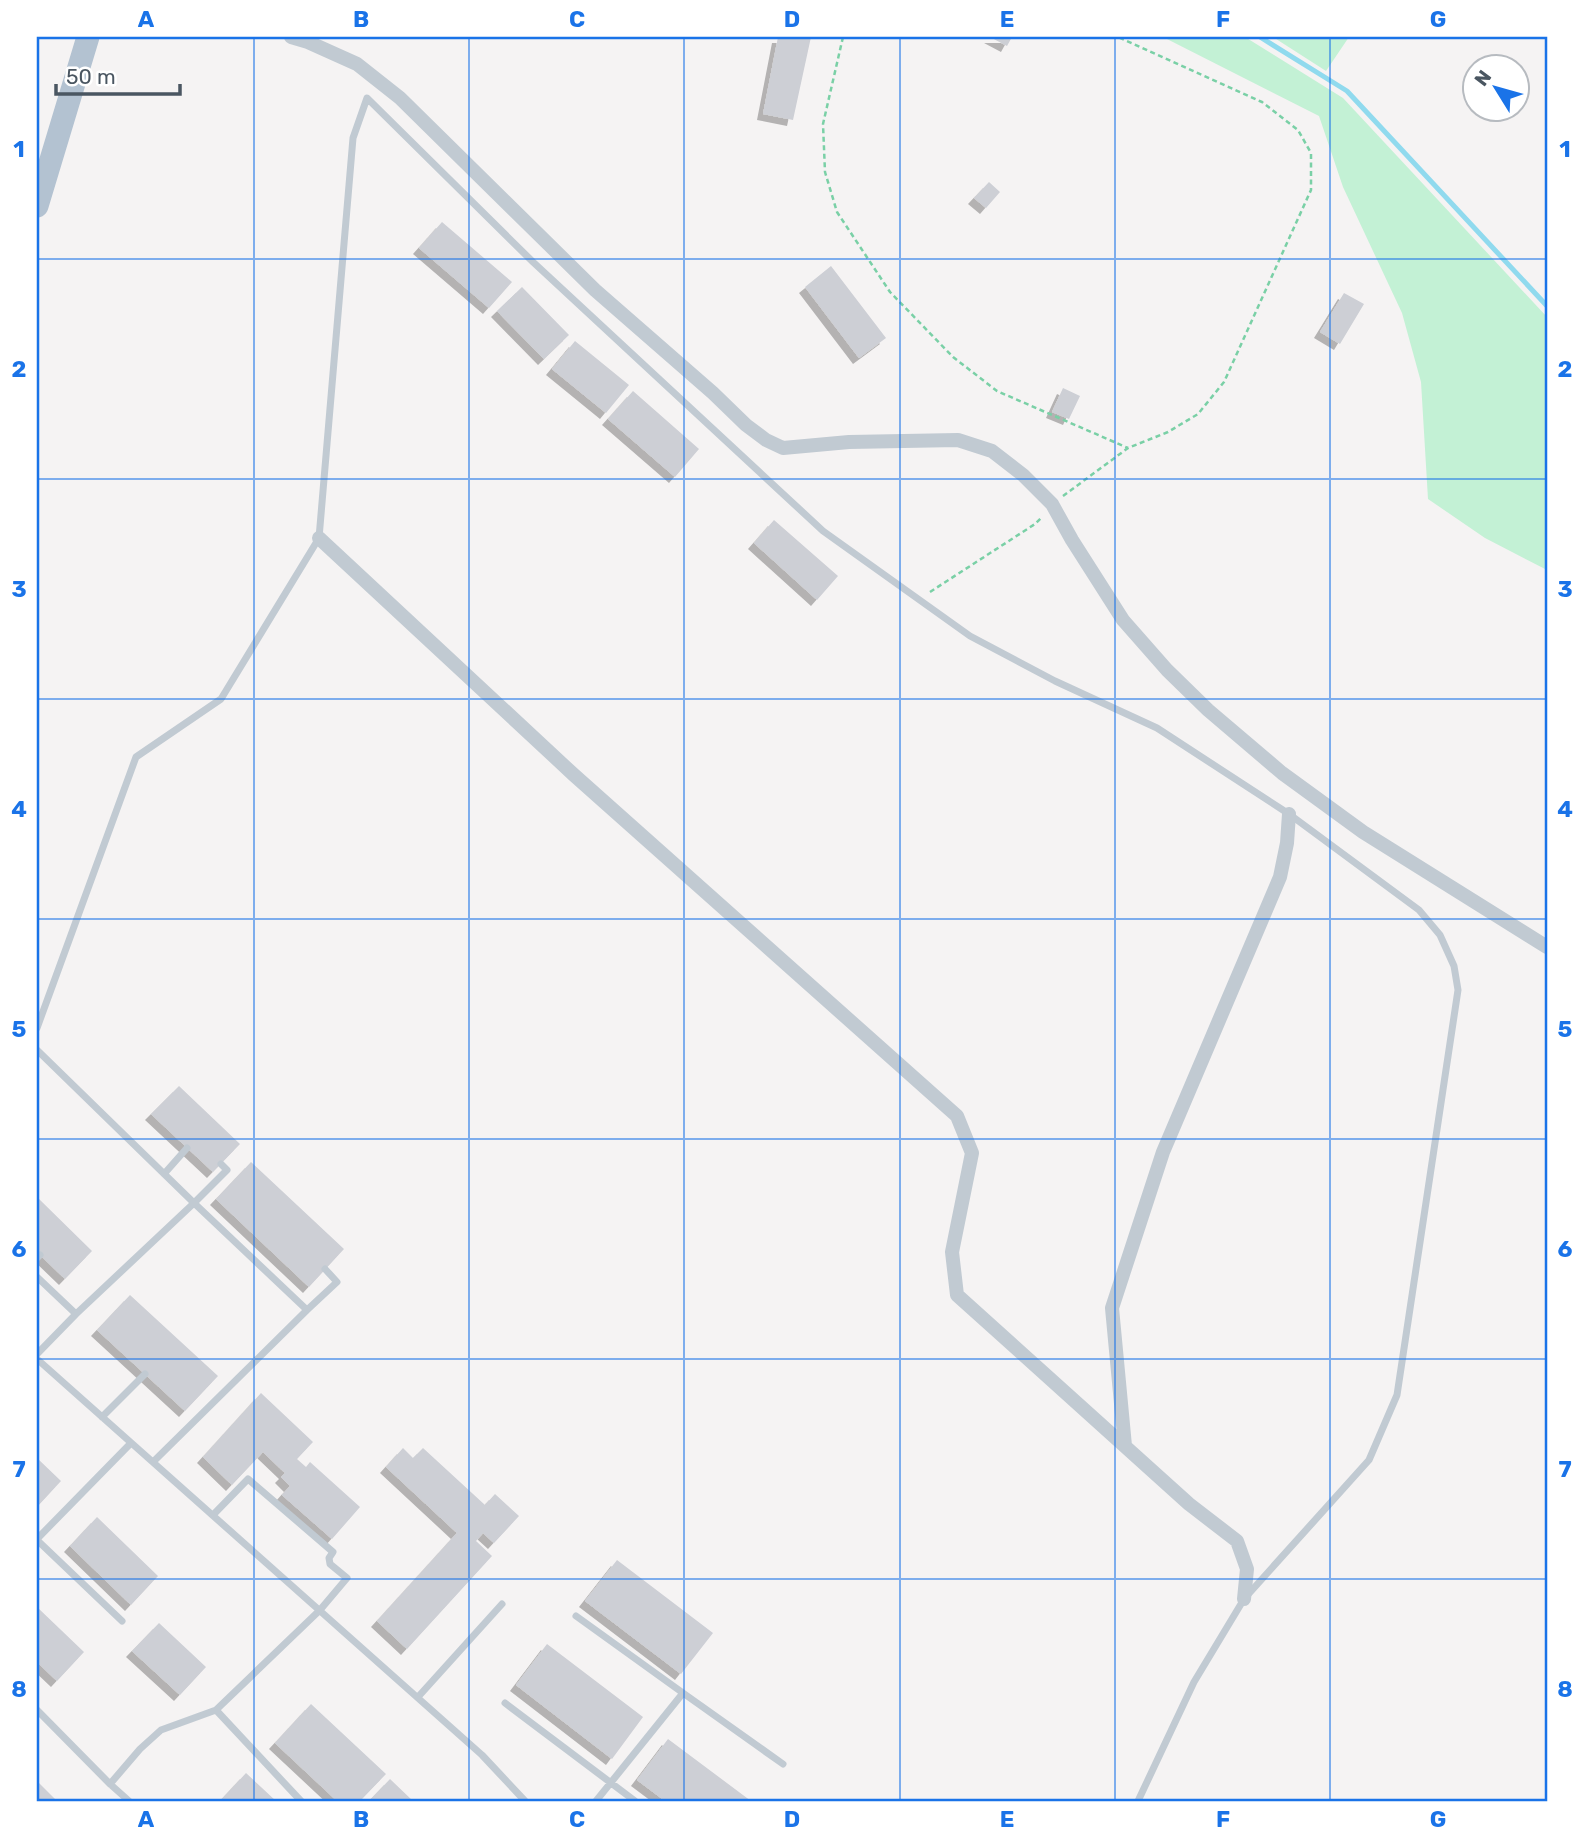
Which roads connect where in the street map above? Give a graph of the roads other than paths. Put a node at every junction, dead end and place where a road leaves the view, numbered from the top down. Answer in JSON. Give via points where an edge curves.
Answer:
{"nodes":[{"id":1,"x":88,"y":37,"type":"edge"},
{"id":2,"x":290,"y":37,"type":"edge"},
{"id":3,"x":37,"y":206,"type":"edge"},
{"id":4,"x":319,"y":538,"type":"junction"},
{"id":5,"x":1289,"y":814,"type":"junction"},
{"id":6,"x":1547,"y":947,"type":"edge"},
{"id":7,"x":37,"y":1028,"type":"edge"},
{"id":8,"x":37,"y":1050,"type":"edge"},
{"id":9,"x":187,"y":1148,"type":"dead end"},
{"id":10,"x":221,"y":1164,"type":"dead end"},
{"id":11,"x":164,"y":1174,"type":"junction"},
{"id":12,"x":194,"y":1203,"type":"junction"},
{"id":13,"x":325,"y":1269,"type":"dead end"},
{"id":14,"x":37,"y":1277,"type":"edge"},
{"id":15,"x":307,"y":1310,"type":"junction"},
{"id":16,"x":76,"y":1314,"type":"junction"},
{"id":17,"x":37,"y":1356,"type":"edge"},
{"id":18,"x":145,"y":1374,"type":"dead end"},
{"id":19,"x":102,"y":1417,"type":"junction"},
{"id":20,"x":131,"y":1443,"type":"junction"},
{"id":21,"x":1125,"y":1446,"type":"junction"},
{"id":22,"x":153,"y":1462,"type":"junction"},
{"id":23,"x":213,"y":1515,"type":"junction"},
{"id":24,"x":37,"y":1539,"type":"edge"},
{"id":25,"x":1244,"y":1600,"type":"junction"},
{"id":26,"x":502,"y":1604,"type":"dead end"},
{"id":27,"x":320,"y":1610,"type":"junction"},
{"id":28,"x":576,"y":1616,"type":"dead end"},
{"id":29,"x":122,"y":1621,"type":"dead end"},
{"id":30,"x":684,"y":1693,"type":"junction"},
{"id":31,"x":418,"y":1697,"type":"junction"},
{"id":32,"x":505,"y":1703,"type":"dead end"},
{"id":33,"x":37,"y":1710,"type":"edge"},
{"id":34,"x":216,"y":1710,"type":"junction"},
{"id":35,"x":783,"y":1764,"type":"dead end"},
{"id":36,"x":611,"y":1782,"type":"junction"},
{"id":37,"x":110,"y":1784,"type":"junction"},
{"id":38,"x":126,"y":1800,"type":"edge"},
{"id":39,"x":301,"y":1801,"type":"edge"},
{"id":40,"x":525,"y":1801,"type":"edge"},
{"id":41,"x":596,"y":1801,"type":"edge"},
{"id":42,"x":635,"y":1801,"type":"edge"},
{"id":43,"x":1138,"y":1801,"type":"edge"}],
"edges":[{"from":1,"to":3,"type":"main road"},
{"from":2,"to":6,"type":"street","via":[[356,64],[400,98],[595,290],[766,440],[783,448],[958,440],[992,451],[1052,504],[1123,621],[1208,710],[1282,773],[1363,832]]},
{"from":4,"to":5,"type":"lane","via":[[354,138],[367,98],[533,262],[823,531],[970,636],[1157,728]]},
{"from":4,"to":7,"type":"lane","via":[[221,699],[136,757]]},
{"from":4,"to":21,"type":"street","via":[[573,775],[957,1116],[972,1153],[951,1252],[957,1295]]},
{"from":5,"to":21,"type":"street","via":[[1280,877],[1163,1152],[1112,1308]]},
{"from":5,"to":25,"type":"lane","via":[[1419,910],[1440,935],[1454,966],[1458,990],[1397,1395],[1369,1460]]},
{"from":8,"to":11,"type":"lane"},
{"from":9,"to":11,"type":"lane"},
{"from":10,"to":12,"type":"lane","via":[[227,1170]]},
{"from":11,"to":12,"type":"lane"},
{"from":12,"to":15,"type":"lane"},
{"from":12,"to":16,"type":"lane"},
{"from":13,"to":15,"type":"lane","via":[[337,1282]]},
{"from":14,"to":16,"type":"lane"},
{"from":15,"to":22,"type":"lane"},
{"from":16,"to":17,"type":"lane"},
{"from":17,"to":19,"type":"lane"},
{"from":18,"to":19,"type":"lane"},
{"from":19,"to":20,"type":"lane"},
{"from":20,"to":22,"type":"lane"},
{"from":20,"to":24,"type":"lane"},
{"from":21,"to":25,"type":"street","via":[[1237,1541],[1247,1569]]},
{"from":22,"to":23,"type":"lane"},
{"from":23,"to":27,"type":"lane"},
{"from":23,"to":27,"type":"lane","via":[[248,1479],[333,1552],[330,1564],[347,1578]]},
{"from":24,"to":29,"type":"lane"},
{"from":25,"to":43,"type":"lane","via":[[1194,1682]]},
{"from":26,"to":31,"type":"lane"},
{"from":27,"to":31,"type":"lane"},
{"from":27,"to":34,"type":"lane"},
{"from":28,"to":30,"type":"lane"},
{"from":30,"to":35,"type":"lane"},
{"from":30,"to":36,"type":"lane"},
{"from":31,"to":40,"type":"lane"},
{"from":32,"to":36,"type":"lane"},
{"from":33,"to":37,"type":"lane"},
{"from":34,"to":37,"type":"lane","via":[[161,1730]]},
{"from":34,"to":39,"type":"lane"},
{"from":36,"to":41,"type":"lane"},
{"from":36,"to":42,"type":"lane"},
{"from":37,"to":38,"type":"lane"}]}
